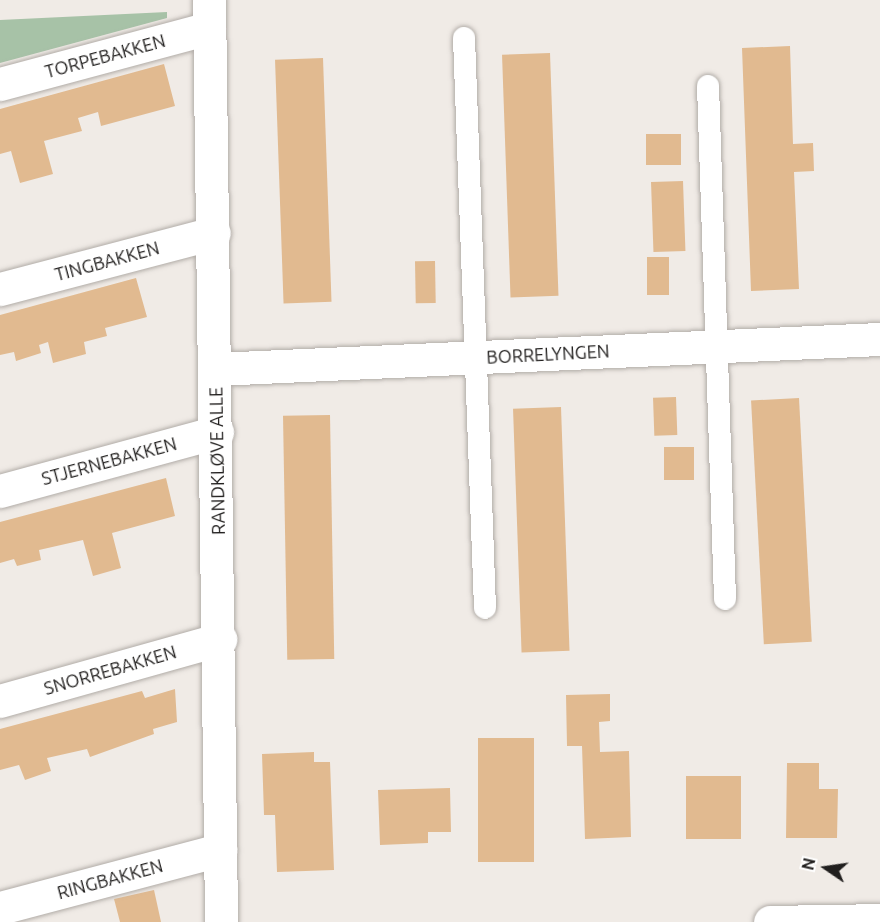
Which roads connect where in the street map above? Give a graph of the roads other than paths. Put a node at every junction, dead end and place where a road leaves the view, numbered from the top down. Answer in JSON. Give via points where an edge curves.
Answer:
{"nodes":[{"id":1,"x":209,"y":14,"type":"edge"},
{"id":2,"x":464,"y":38,"type":"dead end"},
{"id":3,"x":0,"y":84,"type":"edge"},
{"id":4,"x":708,"y":86,"type":"dead end"},
{"id":5,"x":214,"y":233,"type":"junction"},
{"id":6,"x":0,"y":289,"type":"edge"},
{"id":7,"x":880,"y":339,"type":"edge"},
{"id":8,"x":716,"y":346,"type":"junction"},
{"id":9,"x":476,"y":357,"type":"junction"},
{"id":10,"x":216,"y":369,"type":"junction"},
{"id":11,"x":217,"y":432,"type":"junction"},
{"id":12,"x":0,"y":491,"type":"edge"},
{"id":13,"x":725,"y":599,"type":"dead end"},
{"id":14,"x":485,"y":608,"type":"dead end"},
{"id":15,"x":220,"y":639,"type":"junction"},
{"id":16,"x":0,"y":701,"type":"edge"},
{"id":17,"x":220,"y":850,"type":"junction"},
{"id":18,"x":0,"y":908,"type":"edge"},
{"id":19,"x":880,"y":920,"type":"edge"},
{"id":20,"x":221,"y":922,"type":"edge"},
{"id":21,"x":770,"y":922,"type":"edge"}],
"edges":[{"from":1,"to":3,"type":"street","name":"TORPEBAKKEN"},
{"from":1,"to":5,"type":"street","name":"RANDKLØVE ALLE"},
{"from":2,"to":9,"type":"lane"},
{"from":4,"to":8,"type":"lane"},
{"from":5,"to":6,"type":"street","name":"TINGBAKKEN"},
{"from":5,"to":10,"type":"street","name":"RANDKLØVE ALLE"},
{"from":7,"to":8,"type":"street","name":"BORRELYNGEN"},
{"from":8,"to":9,"type":"street","name":"BORRELYNGEN"},
{"from":8,"to":13,"type":"lane"},
{"from":9,"to":10,"type":"street","name":"BORRELYNGEN"},
{"from":9,"to":14,"type":"lane"},
{"from":10,"to":11,"type":"street","name":"RANDKLØVE ALLE"},
{"from":11,"to":12,"type":"street","name":"STJERNEBAKKEN"},
{"from":11,"to":15,"type":"street","name":"RANDKLØVE ALLE"},
{"from":15,"to":16,"type":"street","name":"SNORREBAKKEN"},
{"from":15,"to":17,"type":"street","name":"RANDKLØVE ALLE"},
{"from":17,"to":18,"type":"street","name":"RINGBAKKEN"},
{"from":17,"to":20,"type":"street","name":"RANDKLØVE ALLE"},
{"from":19,"to":21,"type":"street"}]}
